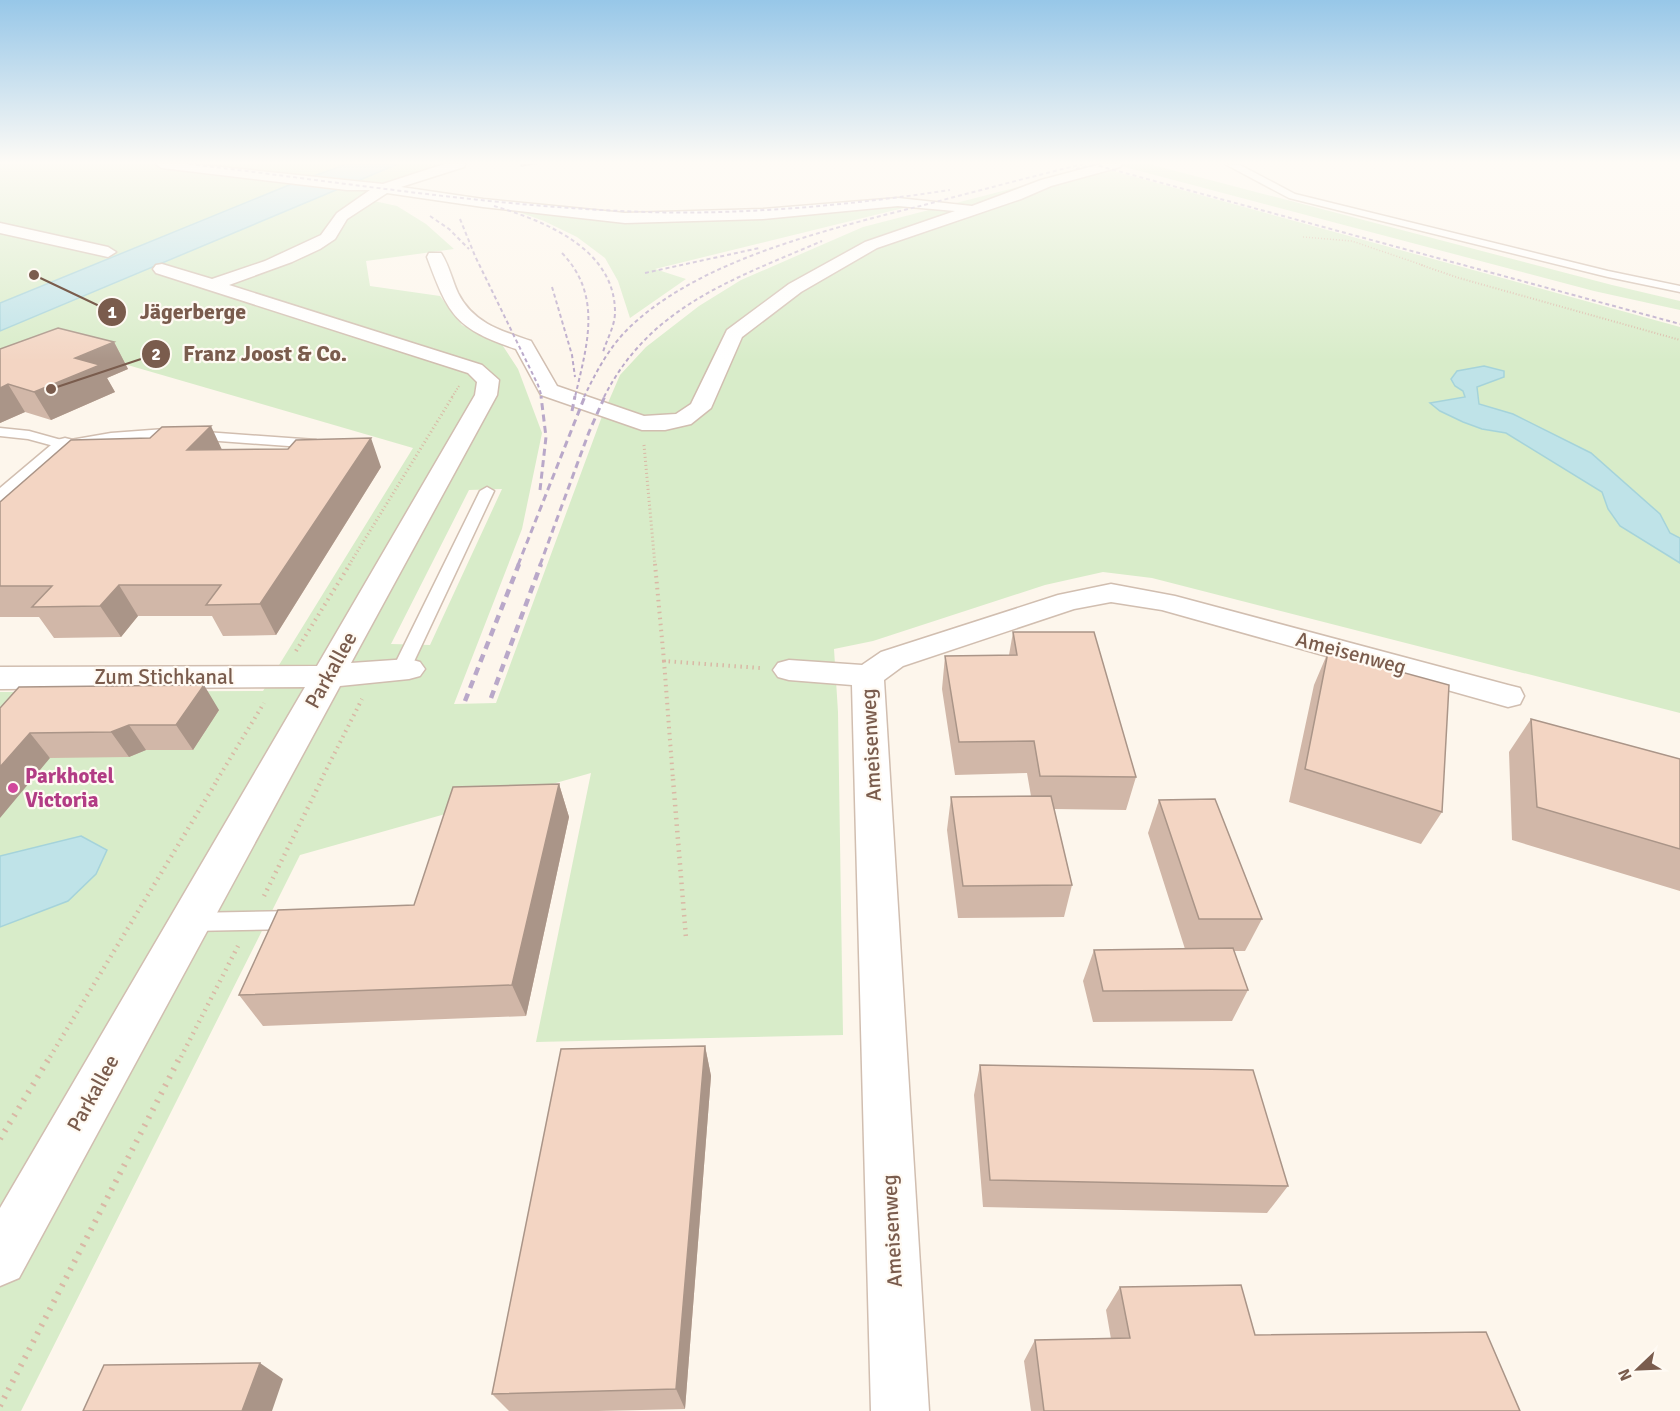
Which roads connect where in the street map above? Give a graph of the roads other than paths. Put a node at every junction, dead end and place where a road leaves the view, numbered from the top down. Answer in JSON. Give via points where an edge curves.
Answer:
{"nodes":[{"id":1,"x":8,"y":230,"type":"edge"},
{"id":2,"x":334,"y":230,"type":"edge"},
{"id":3,"x":916,"y":230,"type":"edge"},
{"id":4,"x":1429,"y":230,"type":"edge"},
{"id":5,"x":108,"y":252,"type":"dead end"},
{"id":6,"x":435,"y":257,"type":"dead end"},
{"id":7,"x":162,"y":268,"type":"dead end"},
{"id":8,"x":212,"y":285,"type":"junction"},
{"id":9,"x":1680,"y":289,"type":"edge"},
{"id":10,"x":0,"y":432,"type":"edge"},
{"id":11,"x":65,"y":445,"type":"junction"},
{"id":12,"x":331,"y":445,"type":"edge"},
{"id":13,"x":487,"y":491,"type":"dead end"},
{"id":14,"x":0,"y":501,"type":"edge"},
{"id":15,"x":789,"y":670,"type":"road end"},
{"id":16,"x":395,"y":671,"type":"joint"},
{"id":17,"x":328,"y":676,"type":"junction"},
{"id":18,"x":868,"y":676,"type":"junction"},
{"id":19,"x":0,"y":678,"type":"edge"},
{"id":20,"x":1508,"y":696,"type":"dead end"},
{"id":21,"x":317,"y":920,"type":"edge"},
{"id":22,"x":189,"y":922,"type":"junction"},
{"id":23,"x":0,"y":1258,"type":"edge"},
{"id":24,"x":900,"y":1411,"type":"edge"}],
"edges":[{"from":1,"to":5,"type":"street"},
{"from":2,"to":8,"type":"street","via":[[330,237],[308,249]]},
{"from":3,"to":6,"type":"street","via":[[871,245],[795,288],[734,334],[700,408],[683,419],[665,423],[642,423],[549,390],[524,345],[473,326],[455,308]]},
{"from":4,"to":9,"type":"lane"},
{"from":7,"to":8,"type":"street","name":"Parkallee"},
{"from":8,"to":17,"type":"street","name":"Parkallee","via":[[475,369],[488,380],[486,395]]},
{"from":10,"to":11,"type":"lane"},
{"from":11,"to":12,"type":"lane","via":[[165,433]]},
{"from":11,"to":14,"type":"street"},
{"from":13,"to":16,"type":"lane"},
{"from":15,"to":18,"type":"street"},
{"from":16,"to":17,"type":"street","name":"Zum Stichkanal"},
{"from":17,"to":19,"type":"street","name":"Zum Stichkanal","via":[[39,686]]},
{"from":17,"to":22,"type":"street","name":"Parkallee"},
{"from":18,"to":20,"type":"street","name":"Ameisenweg","via":[[892,658],[1068,601],[1111,593],[1165,602]]},
{"from":18,"to":24,"type":"street","name":"Ameisenweg"},
{"from":21,"to":22,"type":"lane"},
{"from":22,"to":23,"type":"street","name":"Parkallee"}]}
